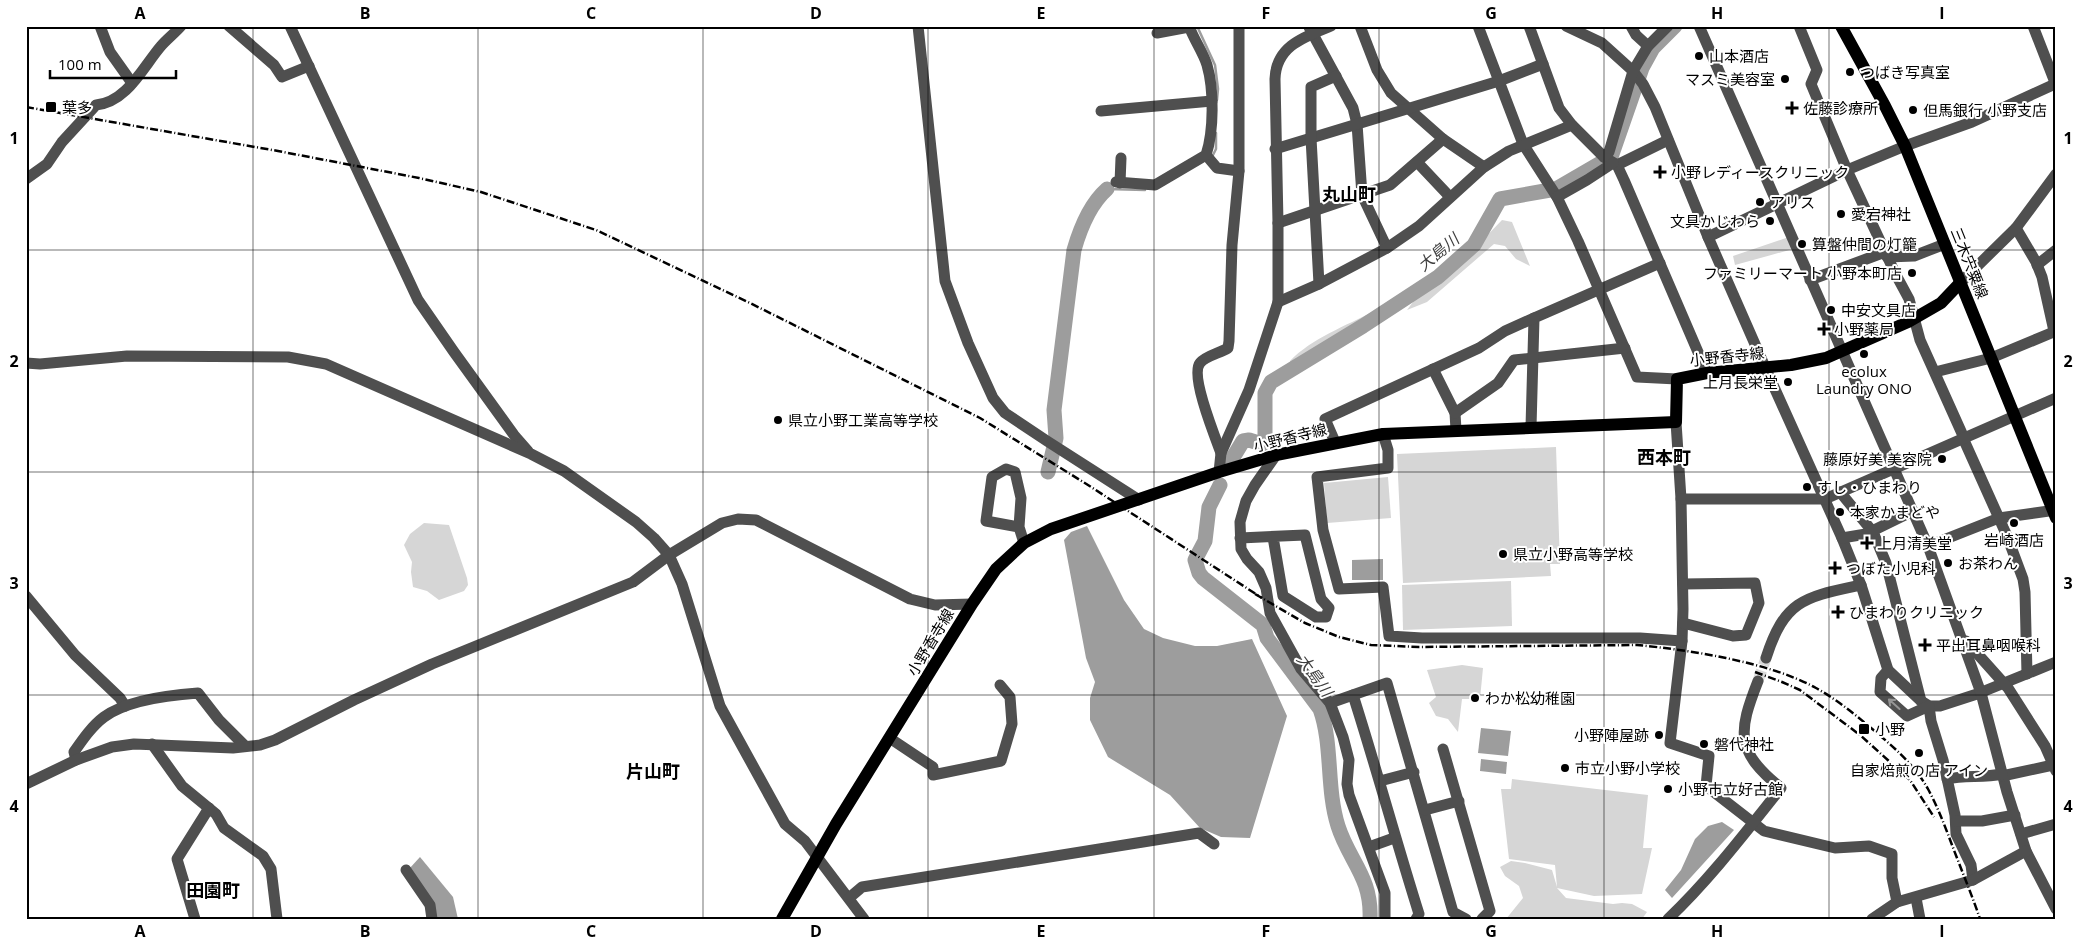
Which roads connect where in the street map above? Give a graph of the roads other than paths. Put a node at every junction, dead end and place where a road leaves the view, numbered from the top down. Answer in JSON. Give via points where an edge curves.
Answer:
{"nodes":[{"id":1,"x":100,"y":26,"type":"edge"},
{"id":2,"x":181,"y":26,"type":"edge"},
{"id":3,"x":229,"y":26,"type":"edge"},
{"id":4,"x":290,"y":26,"type":"edge"},
{"id":5,"x":918,"y":26,"type":"edge"},
{"id":6,"x":1239,"y":26,"type":"edge"},
{"id":7,"x":1331,"y":26,"type":"edge"},
{"id":8,"x":1360,"y":26,"type":"edge"},
{"id":9,"x":1478,"y":26,"type":"edge"},
{"id":10,"x":1529,"y":26,"type":"edge"},
{"id":11,"x":1566,"y":26,"type":"edge"},
{"id":12,"x":1631,"y":26,"type":"edge"},
{"id":13,"x":1668,"y":26,"type":"edge"},
{"id":14,"x":1699,"y":26,"type":"edge"},
{"id":15,"x":1799,"y":26,"type":"edge"},
{"id":16,"x":1841,"y":26,"type":"edge"},
{"id":17,"x":2033,"y":26,"type":"edge"},
{"id":18,"x":1189,"y":27,"type":"edge"},
{"id":19,"x":1311,"y":30,"type":"edge"},
{"id":20,"x":1157,"y":33,"type":"dead end"},
{"id":21,"x":1648,"y":46,"type":"junction"},
{"id":22,"x":1543,"y":64,"type":"junction"},
{"id":23,"x":309,"y":66,"type":"junction"},
{"id":24,"x":1633,"y":71,"type":"junction"},
{"id":25,"x":1336,"y":76,"type":"junction"},
{"id":26,"x":1499,"y":81,"type":"junction"},
{"id":27,"x":132,"y":83,"type":"junction"},
{"id":28,"x":2056,"y":85,"type":"edge"},
{"id":29,"x":1212,"y":101,"type":"junction"},
{"id":30,"x":1409,"y":107,"type":"junction"},
{"id":31,"x":1101,"y":111,"type":"dead end"},
{"id":32,"x":1357,"y":124,"type":"junction"},
{"id":33,"x":1572,"y":125,"type":"junction"},
{"id":34,"x":1312,"y":138,"type":"junction"},
{"id":35,"x":1443,"y":139,"type":"junction"},
{"id":36,"x":1668,"y":140,"type":"junction"},
{"id":37,"x":1523,"y":144,"type":"junction"},
{"id":38,"x":1905,"y":146,"type":"junction"},
{"id":39,"x":1275,"y":149,"type":"junction"},
{"id":40,"x":1208,"y":157,"type":"junction"},
{"id":41,"x":1121,"y":158,"type":"dead end"},
{"id":42,"x":1611,"y":161,"type":"junction"},
{"id":43,"x":1417,"y":162,"type":"junction"},
{"id":44,"x":1484,"y":167,"type":"junction"},
{"id":45,"x":1847,"y":170,"type":"junction"},
{"id":46,"x":1238,"y":171,"type":"junction"},
{"id":47,"x":2056,"y":174,"type":"edge"},
{"id":48,"x":26,"y":179,"type":"edge"},
{"id":49,"x":1362,"y":195,"type":"junction"},
{"id":50,"x":1450,"y":197,"type":"junction"},
{"id":51,"x":1557,"y":197,"type":"junction"},
{"id":52,"x":1776,"y":205,"type":"junction"},
{"id":53,"x":1315,"y":211,"type":"junction"},
{"id":54,"x":1278,"y":223,"type":"junction"},
{"id":55,"x":2016,"y":228,"type":"junction"},
{"id":56,"x":1708,"y":237,"type":"junction"},
{"id":57,"x":1945,"y":244,"type":"junction"},
{"id":58,"x":1387,"y":248,"type":"junction"},
{"id":59,"x":2056,"y":250,"type":"edge"},
{"id":60,"x":1886,"y":254,"type":"junction"},
{"id":61,"x":1660,"y":263,"type":"junction"},
{"id":62,"x":2037,"y":265,"type":"junction"},
{"id":63,"x":1810,"y":280,"type":"junction"},
{"id":64,"x":1960,"y":283,"type":"junction"},
{"id":65,"x":1319,"y":284,"type":"junction"},
{"id":66,"x":1599,"y":288,"type":"junction"},
{"id":67,"x":1278,"y":302,"type":"junction"},
{"id":68,"x":1534,"y":318,"type":"junction"},
{"id":69,"x":1916,"y":318,"type":"junction"},
{"id":70,"x":2055,"y":331,"type":"edge"},
{"id":71,"x":1625,"y":348,"type":"junction"},
{"id":72,"x":1842,"y":351,"type":"junction"},
{"id":73,"x":1533,"y":358,"type":"junction"},
{"id":74,"x":1990,"y":358,"type":"junction"},
{"id":75,"x":26,"y":363,"type":"edge"},
{"id":76,"x":1765,"y":368,"type":"junction"},
{"id":77,"x":1433,"y":369,"type":"junction"},
{"id":78,"x":1935,"y":372,"type":"junction"},
{"id":79,"x":1707,"y":374,"type":"junction"},
{"id":80,"x":1677,"y":379,"type":"junction"},
{"id":81,"x":2056,"y":398,"type":"edge"},
{"id":82,"x":1455,"y":413,"type":"junction"},
{"id":83,"x":2015,"y":417,"type":"junction"},
{"id":84,"x":1676,"y":422,"type":"junction"},
{"id":85,"x":1531,"y":427,"type":"junction"},
{"id":86,"x":1456,"y":430,"type":"junction"},
{"id":87,"x":1383,"y":434,"type":"junction"},
{"id":88,"x":1964,"y":438,"type":"junction"},
{"id":89,"x":1335,"y":442,"type":"junction"},
{"id":90,"x":1221,"y":453,"type":"junction"},
{"id":91,"x":531,"y":454,"type":"junction"},
{"id":92,"x":1276,"y":455,"type":"junction"},
{"id":93,"x":1894,"y":468,"type":"junction"},
{"id":94,"x":1219,"y":472,"type":"junction"},
{"id":95,"x":1840,"y":492,"type":"junction"},
{"id":96,"x":1681,"y":499,"type":"junction"},
{"id":97,"x":1825,"y":499,"type":"junction"},
{"id":98,"x":1139,"y":500,"type":"junction"},
{"id":99,"x":1912,"y":511,"type":"junction"},
{"id":100,"x":2055,"y":513,"type":"edge"},
{"id":101,"x":1999,"y":518,"type":"junction"},
{"id":102,"x":1019,"y":527,"type":"junction"},
{"id":103,"x":1873,"y":532,"type":"junction"},
{"id":104,"x":1273,"y":537,"type":"junction"},
{"id":105,"x":1240,"y":538,"type":"junction"},
{"id":106,"x":1842,"y":538,"type":"junction"},
{"id":107,"x":1024,"y":543,"type":"junction"},
{"id":108,"x":1928,"y":546,"type":"junction"},
{"id":109,"x":669,"y":555,"type":"junction"},
{"id":110,"x":1682,"y":584,"type":"junction"},
{"id":111,"x":1861,"y":585,"type":"junction"},
{"id":112,"x":26,"y":596,"type":"edge"},
{"id":113,"x":972,"y":604,"type":"junction"},
{"id":114,"x":1683,"y":623,"type":"junction"},
{"id":115,"x":1962,"y":637,"type":"junction"},
{"id":116,"x":1682,"y":641,"type":"junction"},
{"id":117,"x":1766,"y":658,"type":"tunnel mouth"},
{"id":118,"x":2056,"y":662,"type":"edge"},
{"id":119,"x":1888,"y":670,"type":"junction"},
{"id":120,"x":2027,"y":674,"type":"junction"},
{"id":121,"x":1758,"y":681,"type":"tunnel mouth"},
{"id":122,"x":2004,"y":683,"type":"junction"},
{"id":123,"x":1000,"y":685,"type":"dead end"},
{"id":124,"x":1981,"y":693,"type":"junction"},
{"id":125,"x":1353,"y":695,"type":"junction"},
{"id":126,"x":1330,"y":703,"type":"junction"},
{"id":127,"x":1925,"y":703,"type":"junction"},
{"id":128,"x":125,"y":706,"type":"junction"},
{"id":129,"x":891,"y":739,"type":"junction"},
{"id":130,"x":152,"y":744,"type":"junction"},
{"id":131,"x":2050,"y":744,"type":"edge"},
{"id":132,"x":245,"y":746,"type":"junction"},
{"id":133,"x":1443,"y":749,"type":"dead end"},
{"id":134,"x":76,"y":760,"type":"junction"},
{"id":135,"x":2054,"y":768,"type":"edge"},
{"id":136,"x":1414,"y":772,"type":"junction"},
{"id":137,"x":2002,"y":775,"type":"junction"},
{"id":138,"x":1947,"y":779,"type":"junction"},
{"id":139,"x":1380,"y":780,"type":"junction"},
{"id":140,"x":26,"y":784,"type":"edge"},
{"id":141,"x":1459,"y":801,"type":"junction"},
{"id":142,"x":209,"y":808,"type":"junction"},
{"id":143,"x":1425,"y":810,"type":"junction"},
{"id":144,"x":2015,"y":815,"type":"junction"},
{"id":145,"x":1956,"y":821,"type":"junction"},
{"id":146,"x":1754,"y":822,"type":"junction"},
{"id":147,"x":2056,"y":824,"type":"edge"},
{"id":148,"x":2021,"y":834,"type":"junction"},
{"id":149,"x":1394,"y":838,"type":"junction"},
{"id":150,"x":1214,"y":844,"type":"dead end"},
{"id":151,"x":1368,"y":847,"type":"junction"},
{"id":152,"x":2026,"y":851,"type":"junction"},
{"id":153,"x":818,"y":857,"type":"junction"},
{"id":154,"x":406,"y":870,"type":"dead end"},
{"id":155,"x":1973,"y":880,"type":"junction"},
{"id":156,"x":850,"y":898,"type":"junction"},
{"id":157,"x":1916,"y":898,"type":"junction"},
{"id":158,"x":1897,"y":902,"type":"junction"},
{"id":159,"x":2056,"y":910,"type":"edge"},
{"id":160,"x":195,"y":919,"type":"edge"},
{"id":161,"x":276,"y":919,"type":"edge"},
{"id":162,"x":432,"y":919,"type":"edge"},
{"id":163,"x":782,"y":919,"type":"edge"},
{"id":164,"x":864,"y":919,"type":"edge"},
{"id":165,"x":1384,"y":919,"type":"edge"},
{"id":166,"x":1416,"y":919,"type":"edge"},
{"id":167,"x":1466,"y":919,"type":"edge"},
{"id":168,"x":1482,"y":919,"type":"edge"},
{"id":169,"x":1668,"y":919,"type":"edge"},
{"id":170,"x":1872,"y":919,"type":"edge"},
{"id":171,"x":1920,"y":919,"type":"edge"}],
"edges":[{"from":1,"to":27,"type":"street","via":[[110,52]]},
{"from":2,"to":27,"type":"street"},
{"from":3,"to":23,"type":"street","via":[[274,65],[282,77]]},
{"from":4,"to":23,"type":"street"},
{"from":5,"to":98,"type":"street","via":[[946,281],[968,343],[993,398],[1005,412],[1047,442]]},
{"from":6,"to":46,"type":"street"},
{"from":7,"to":19,"type":"street"},
{"from":8,"to":30,"type":"street","via":[[1383,80],[1391,93]]},
{"from":9,"to":26,"type":"street"},
{"from":10,"to":22,"type":"street"},
{"from":11,"to":24,"type":"street","via":[[1602,43]]},
{"from":12,"to":21,"type":"street"},
{"from":13,"to":21,"type":"street"},
{"from":14,"to":52,"type":"street"},
{"from":15,"to":45,"type":"street","via":[[1817,70],[1811,84]]},
{"from":16,"to":38,"type":"main road","name":"三木宍粟線"},
{"from":17,"to":28,"type":"street"},
{"from":18,"to":20,"type":"street"},
{"from":18,"to":29,"type":"street","via":[[1207,64]]},
{"from":19,"to":25,"type":"street"},
{"from":19,"to":39,"type":"street","via":[[1288,47],[1276,65]]},
{"from":21,"to":24,"type":"street"},
{"from":22,"to":26,"type":"street"},
{"from":22,"to":33,"type":"street","via":[[1559,108]]},
{"from":23,"to":91,"type":"street","via":[[418,300]]},
{"from":24,"to":36,"type":"street","via":[[1647,92]]},
{"from":24,"to":42,"type":"street","via":[[1609,152]]},
{"from":25,"to":32,"type":"street","via":[[1353,108]]},
{"from":25,"to":34,"type":"street","via":[[1311,87]]},
{"from":26,"to":30,"type":"street"},
{"from":26,"to":37,"type":"street"},
{"from":27,"to":48,"type":"street","via":[[107,104],[96,105],[62,142],[47,164]]},
{"from":28,"to":38,"type":"street","via":[[1972,122]]},
{"from":29,"to":31,"type":"street"},
{"from":29,"to":40,"type":"street"},
{"from":30,"to":32,"type":"street"},
{"from":30,"to":35,"type":"street"},
{"from":32,"to":34,"type":"street"},
{"from":32,"to":49,"type":"street"},
{"from":33,"to":37,"type":"street"},
{"from":33,"to":42,"type":"street"},
{"from":34,"to":39,"type":"street"},
{"from":34,"to":53,"type":"street"},
{"from":35,"to":43,"type":"street"},
{"from":35,"to":44,"type":"street"},
{"from":36,"to":42,"type":"street"},
{"from":36,"to":56,"type":"street"},
{"from":37,"to":44,"type":"street"},
{"from":37,"to":51,"type":"street"},
{"from":38,"to":45,"type":"street"},
{"from":38,"to":57,"type":"main road","name":"三木宍粟線"},
{"from":39,"to":54,"type":"street"},
{"from":40,"to":41,"type":"street","via":[[1155,185],[1118,182]]},
{"from":40,"to":46,"type":"street","via":[[1217,168]]},
{"from":42,"to":51,"type":"street"},
{"from":42,"to":61,"type":"street"},
{"from":43,"to":49,"type":"street","via":[[1390,184]]},
{"from":43,"to":50,"type":"street"},
{"from":44,"to":50,"type":"street"},
{"from":45,"to":52,"type":"street"},
{"from":45,"to":60,"type":"street"},
{"from":46,"to":90,"type":"street","via":[[1228,348],[1201,361],[1196,370]]},
{"from":47,"to":55,"type":"street"},
{"from":49,"to":53,"type":"street"},
{"from":49,"to":58,"type":"street"},
{"from":50,"to":58,"type":"street","via":[[1420,226]]},
{"from":51,"to":66,"type":"street"},
{"from":52,"to":56,"type":"street"},
{"from":52,"to":63,"type":"street"},
{"from":53,"to":54,"type":"street"},
{"from":53,"to":65,"type":"street"},
{"from":54,"to":67,"type":"street"},
{"from":55,"to":62,"type":"street"},
{"from":55,"to":64,"type":"street"},
{"from":56,"to":76,"type":"street"},
{"from":57,"to":60,"type":"street","via":[[1914,256]]},
{"from":57,"to":64,"type":"main road","name":"三木宍粟線"},
{"from":58,"to":65,"type":"street"},
{"from":59,"to":62,"type":"street"},
{"from":60,"to":63,"type":"street"},
{"from":60,"to":69,"type":"street","via":[[1910,299]]},
{"from":61,"to":66,"type":"street"},
{"from":61,"to":79,"type":"street"},
{"from":62,"to":70,"type":"street"},
{"from":63,"to":72,"type":"street"},
{"from":64,"to":69,"type":"main road","name":"小野香寺線","via":[[1941,303]]},
{"from":64,"to":74,"type":"main road","name":"三木宍粟線"},
{"from":65,"to":67,"type":"street"},
{"from":66,"to":68,"type":"street"},
{"from":66,"to":71,"type":"street"},
{"from":67,"to":90,"type":"street","via":[[1249,390]]},
{"from":68,"to":73,"type":"street"},
{"from":68,"to":77,"type":"street"},
{"from":69,"to":72,"type":"main road","name":"小野香寺線"},
{"from":69,"to":78,"type":"street","via":[[1920,340]]},
{"from":70,"to":74,"type":"street"},
{"from":71,"to":73,"type":"street"},
{"from":71,"to":80,"type":"street","via":[[1637,377]]},
{"from":72,"to":76,"type":"main road","name":"小野香寺線","via":[[1800,364]]},
{"from":72,"to":93,"type":"street"},
{"from":73,"to":82,"type":"street","via":[[1514,360],[1498,383]]},
{"from":73,"to":85,"type":"street"},
{"from":74,"to":78,"type":"street"},
{"from":74,"to":83,"type":"main road","name":"三木宍粟線"},
{"from":75,"to":91,"type":"street","via":[[127,356],[288,357],[326,364]]},
{"from":76,"to":79,"type":"main road","name":"小野香寺線"},
{"from":76,"to":97,"type":"street"},
{"from":77,"to":82,"type":"street"},
{"from":77,"to":89,"type":"street","via":[[1325,419]]},
{"from":78,"to":88,"type":"street"},
{"from":79,"to":80,"type":"main road","name":"小野香寺線"},
{"from":80,"to":84,"type":"main road","name":"小野香寺線"},
{"from":81,"to":83,"type":"street"},
{"from":82,"to":86,"type":"street"},
{"from":83,"to":88,"type":"street"},
{"from":83,"to":100,"type":"main road","name":"三木宍粟線"},
{"from":84,"to":85,"type":"main road","name":"小野香寺線"},
{"from":84,"to":96,"type":"street"},
{"from":85,"to":86,"type":"main road","name":"小野香寺線"},
{"from":86,"to":87,"type":"main road","name":"小野香寺線"},
{"from":87,"to":89,"type":"main road","name":"小野香寺線"},
{"from":87,"to":116,"type":"street","via":[[1388,450],[1388,468],[1317,477],[1323,530],[1339,589],[1383,587],[1388,636]]},
{"from":88,"to":93,"type":"street"},
{"from":88,"to":101,"type":"street"},
{"from":89,"to":92,"type":"main road","name":"小野香寺線"},
{"from":90,"to":94,"type":"street"},
{"from":91,"to":109,"type":"street","via":[[564,471],[636,522]]},
{"from":92,"to":94,"type":"main road","name":"小野香寺線"},
{"from":92,"to":105,"type":"street","via":[[1246,501],[1240,522]]},
{"from":93,"to":95,"type":"street"},
{"from":93,"to":99,"type":"street"},
{"from":94,"to":98,"type":"main road","name":"小野香寺線"},
{"from":95,"to":97,"type":"street"},
{"from":95,"to":103,"type":"street"},
{"from":96,"to":97,"type":"street"},
{"from":96,"to":110,"type":"street"},
{"from":97,"to":106,"type":"street"},
{"from":98,"to":107,"type":"main road","name":"小野香寺線","via":[[1051,529]]},
{"from":99,"to":103,"type":"street"},
{"from":99,"to":108,"type":"street"},
{"from":100,"to":101,"type":"street"},
{"from":101,"to":108,"type":"street"},
{"from":101,"to":120,"type":"street","via":[[2020,570],[2025,592]]},
{"from":102,"to":102,"type":"street","via":[[1021,498],[1015,472],[1006,469],[992,477],[986,521]]},
{"from":102,"to":107,"type":"street"},
{"from":103,"to":106,"type":"street"},
{"from":103,"to":127,"type":"street","via":[[1886,563]]},
{"from":104,"to":104,"type":"street","via":[[1283,596],[1316,617],[1326,617],[1329,608],[1321,599],[1305,535]]},
{"from":104,"to":105,"type":"street"},
{"from":105,"to":126,"type":"street","via":[[1241,549],[1259,572],[1266,588],[1270,613],[1279,630],[1301,669]]},
{"from":106,"to":111,"type":"street"},
{"from":107,"to":113,"type":"main road","name":"小野香寺線","via":[[996,569]]},
{"from":108,"to":115,"type":"street"},
{"from":109,"to":113,"type":"street","via":[[722,523],[738,519],[756,520],[910,599],[935,605]]},
{"from":109,"to":132,"type":"street","via":[[633,582],[432,664],[276,740]]},
{"from":109,"to":153,"type":"street","via":[[682,584],[720,706],[784,824]]},
{"from":110,"to":114,"type":"street"},
{"from":110,"to":114,"type":"street","via":[[1755,583],[1759,602],[1746,635],[1733,636]]},
{"from":111,"to":117,"type":"street","via":[[1819,594],[1794,607],[1777,629]]},
{"from":111,"to":119,"type":"street"},
{"from":112,"to":128,"type":"street","via":[[59,638]]},
{"from":113,"to":129,"type":"main road","name":"小野香寺線"},
{"from":114,"to":116,"type":"street"},
{"from":115,"to":122,"type":"street"},
{"from":115,"to":124,"type":"street"},
{"from":116,"to":146,"type":"street","via":[[1670,743],[1709,756],[1706,786]]},
{"from":118,"to":120,"type":"street"},
{"from":119,"to":127,"type":"street"},
{"from":127,"to":119,"type":"street","one_way":true,"via":[[1907,716],[1880,692],[1881,678]]},
{"from":120,"to":122,"type":"street"},
{"from":121,"to":146,"type":"street","via":[[1744,723],[1745,741],[1754,763],[1780,788]]},
{"from":122,"to":124,"type":"street"},
{"from":122,"to":131,"type":"street"},
{"from":123,"to":129,"type":"street","via":[[1010,697],[1012,724],[1001,761],[933,775],[933,768]]},
{"from":124,"to":127,"type":"street","via":[[1940,706]]},
{"from":124,"to":137,"type":"street"},
{"from":125,"to":126,"type":"street"},
{"from":125,"to":136,"type":"street","via":[[1387,682]]},
{"from":125,"to":139,"type":"street"},
{"from":126,"to":151,"type":"street","via":[[1349,760],[1348,796]]},
{"from":127,"to":138,"type":"street"},
{"from":128,"to":132,"type":"street","via":[[198,693]]},
{"from":128,"to":134,"type":"street","via":[[95,725],[74,752]]},
{"from":129,"to":153,"type":"main road","name":"小野香寺線"},
{"from":130,"to":132,"type":"street","via":[[207,748]]},
{"from":130,"to":134,"type":"street","via":[[112,747]]},
{"from":130,"to":142,"type":"street","via":[[182,786]]},
{"from":131,"to":135,"type":"street"},
{"from":133,"to":141,"type":"street"},
{"from":134,"to":140,"type":"street"},
{"from":135,"to":137,"type":"street"},
{"from":136,"to":139,"type":"street"},
{"from":136,"to":143,"type":"street"},
{"from":137,"to":138,"type":"street"},
{"from":137,"to":144,"type":"street"},
{"from":138,"to":145,"type":"street"},
{"from":139,"to":149,"type":"street"},
{"from":141,"to":143,"type":"street"},
{"from":141,"to":168,"type":"street","via":[[1490,911]]},
{"from":142,"to":160,"type":"street","via":[[177,859]]},
{"from":142,"to":161,"type":"street","via":[[224,828],[263,856],[271,869]]},
{"from":143,"to":167,"type":"street","via":[[1453,912]]},
{"from":144,"to":145,"type":"street","via":[[1982,821]]},
{"from":144,"to":148,"type":"street"},
{"from":145,"to":155,"type":"street","via":[[1956,834],[1971,865]]},
{"from":146,"to":158,"type":"street","via":[[1764,832],[1796,840],[1836,848],[1869,846],[1892,854]]},
{"from":146,"to":169,"type":"street","via":[[1692,896]]},
{"from":147,"to":148,"type":"street"},
{"from":148,"to":152,"type":"street"},
{"from":149,"to":151,"type":"street"},
{"from":149,"to":166,"type":"street","via":[[1419,914]]},
{"from":150,"to":156,"type":"street","via":[[1199,834],[862,887]]},
{"from":151,"to":165,"type":"street","via":[[1385,893]]},
{"from":152,"to":155,"type":"street"},
{"from":152,"to":159,"type":"street"},
{"from":153,"to":156,"type":"street"},
{"from":153,"to":163,"type":"main road","name":"小野香寺線"},
{"from":154,"to":162,"type":"street","via":[[430,905]]},
{"from":155,"to":157,"type":"street"},
{"from":156,"to":164,"type":"street"},
{"from":157,"to":158,"type":"street"},
{"from":157,"to":171,"type":"street"},
{"from":158,"to":170,"type":"street"}]}
